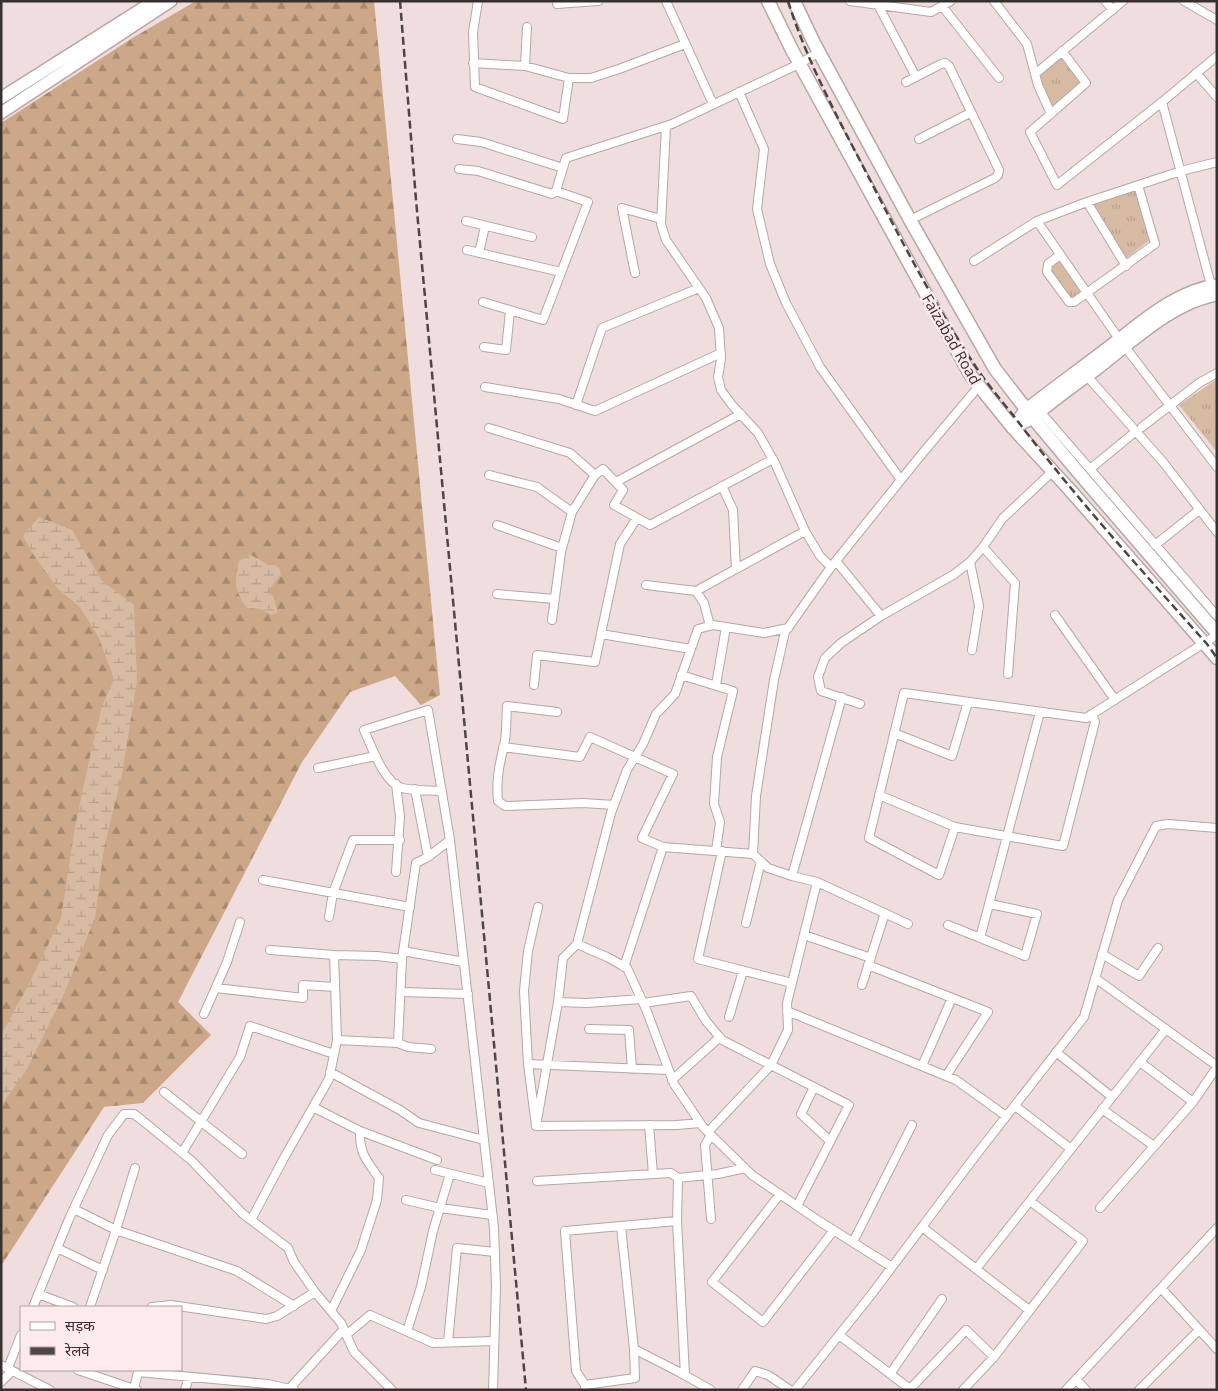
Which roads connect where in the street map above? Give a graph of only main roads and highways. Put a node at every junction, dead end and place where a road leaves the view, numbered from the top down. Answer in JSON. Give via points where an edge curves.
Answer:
{"nodes":[{"id":1,"x":768,"y":1,"type":"edge"},
{"id":2,"x":794,"y":1,"type":"edge"},
{"id":3,"x":1217,"y":634,"type":"edge"},
{"id":4,"x":1217,"y":658,"type":"edge"}],
"edges":[{"from":1,"to":4,"type":"main road","name":"Faizabad Road","via":[[799,64],[971,376],[1013,428]]},
{"from":2,"to":3,"type":"main road","name":"Faizabad Road","via":[[910,220],[996,369]]}]}
